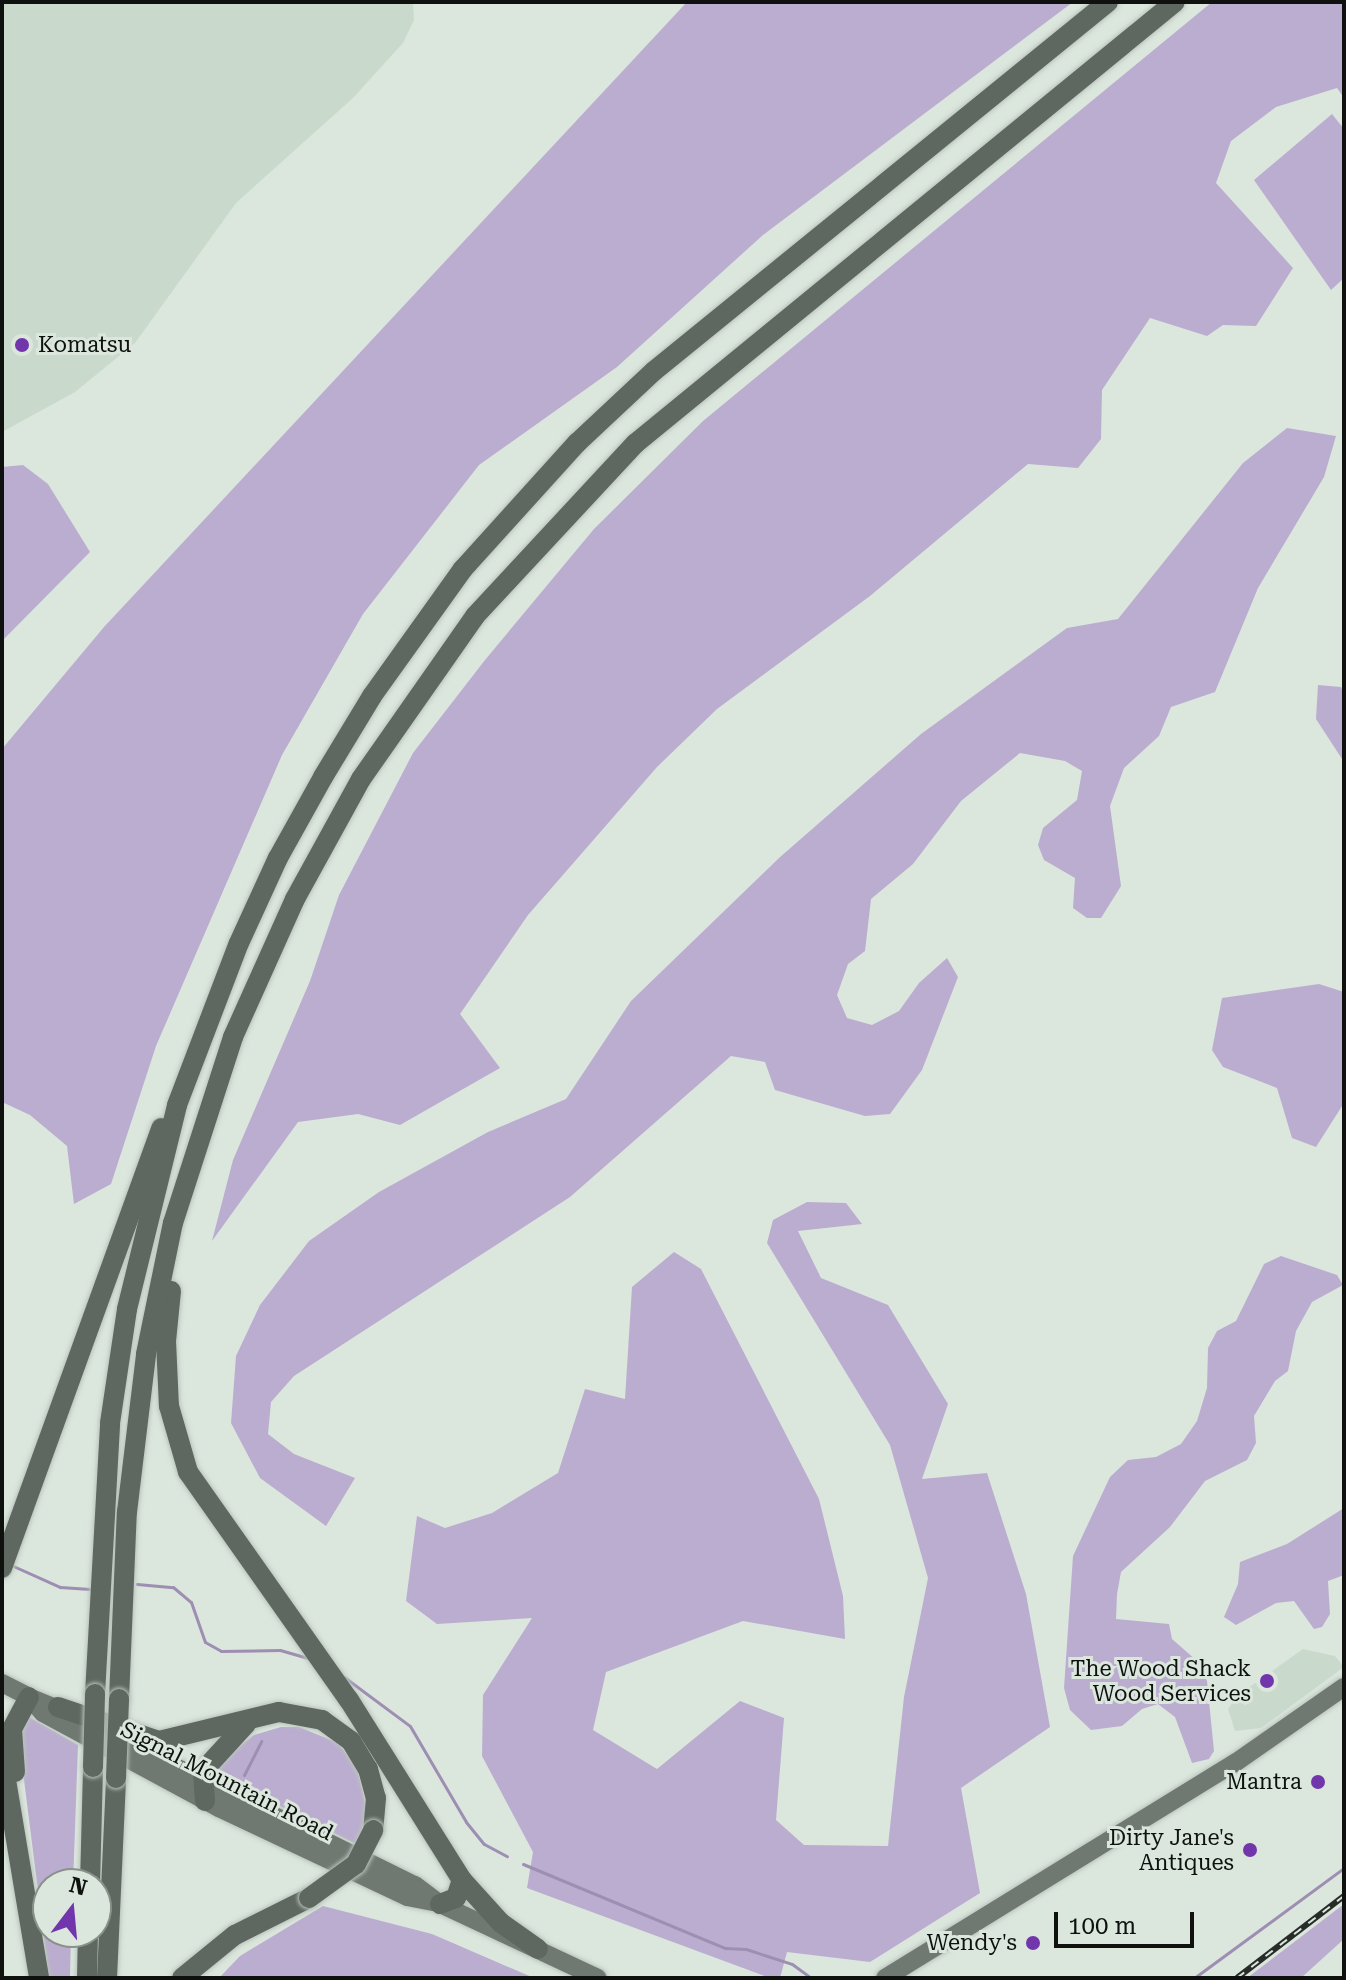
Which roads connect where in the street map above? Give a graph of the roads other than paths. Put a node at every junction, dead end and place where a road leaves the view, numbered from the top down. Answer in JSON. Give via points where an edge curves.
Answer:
{"nodes":[{"id":1,"x":1108,"y":2,"type":"edge"},
{"id":2,"x":1175,"y":2,"type":"edge"},
{"id":3,"x":177,"y":1105,"type":"junction"},
{"id":4,"x":173,"y":1223,"type":"junction"},
{"id":5,"x":2,"y":1568,"type":"edge"},
{"id":6,"x":2,"y":1683,"type":"edge"},
{"id":7,"x":1344,"y":1687,"type":"edge"},
{"id":8,"x":29,"y":1697,"type":"junction"},
{"id":9,"x":58,"y":1707,"type":"junction"},
{"id":10,"x":252,"y":1718,"type":"junction"},
{"id":11,"x":2,"y":1756,"type":"edge"},
{"id":12,"x":203,"y":1791,"type":"junction"},
{"id":13,"x":90,"y":1868,"type":"edge"},
{"id":14,"x":462,"y":1880,"type":"junction"},
{"id":15,"x":26,"y":1887,"type":"junction"},
{"id":16,"x":440,"y":1904,"type":"junction"},
{"id":17,"x":88,"y":1948,"type":"edge"},
{"id":18,"x":538,"y":1949,"type":"junction"},
{"id":19,"x":39,"y":1978,"type":"edge"},
{"id":20,"x":87,"y":1978,"type":"edge"},
{"id":21,"x":107,"y":1978,"type":"edge"},
{"id":22,"x":182,"y":1978,"type":"edge"},
{"id":23,"x":598,"y":1978,"type":"edge"},
{"id":24,"x":885,"y":1978,"type":"edge"}],
"edges":[{"from":1,"to":3,"type":"highway","via":[[654,371],[577,443],[463,569],[372,696],[278,858],[202,1033]]},
{"from":2,"to":4,"type":"highway","via":[[636,443],[475,616],[361,779],[295,899],[233,1037]]},
{"from":3,"to":5,"type":"highway","via":[[158,1132]]},
{"from":3,"to":13,"type":"highway","bridge":true,"via":[[127,1309],[110,1423]]},
{"from":4,"to":14,"type":"highway","via":[[177,1251],[166,1370],[174,1433],[188,1472],[349,1700]]},
{"from":4,"to":21,"type":"highway","bridge":true,"via":[[146,1354],[129,1497]]},
{"from":6,"to":8,"type":"main road","name":"Signal Mountain Road"},
{"from":7,"to":24,"type":"main road","via":[[1235,1763]]},
{"from":8,"to":9,"type":"main road","name":"Signal Mountain Road"},
{"from":8,"to":12,"type":"main road","name":"Signal Mountain Road","via":[[43,1713]]},
{"from":8,"to":15,"type":"highway","via":[[11,1737]]},
{"from":9,"to":10,"type":"highway","via":[[159,1741],[186,1739]]},
{"from":9,"to":12,"type":"main road","name":"Signal Mountain Road"},
{"from":10,"to":12,"type":"highway","via":[[214,1753]]},
{"from":10,"to":22,"type":"highway","bridge":true,"via":[[291,1712],[337,1728],[362,1755],[373,1781],[373,1830],[356,1864],[309,1898],[235,1935]]},
{"from":11,"to":15,"type":"highway"},
{"from":12,"to":16,"type":"main road","name":"Signal Mountain Road","via":[[415,1885]]},
{"from":14,"to":16,"type":"highway","via":[[456,1898]]},
{"from":14,"to":18,"type":"highway","via":[[501,1923]]},
{"from":15,"to":19,"type":"highway"},
{"from":16,"to":18,"type":"main road","name":"Signal Mountain Road"},
{"from":17,"to":20,"type":"highway"},
{"from":18,"to":23,"type":"main road","name":"Signal Mountain Road"}]}
